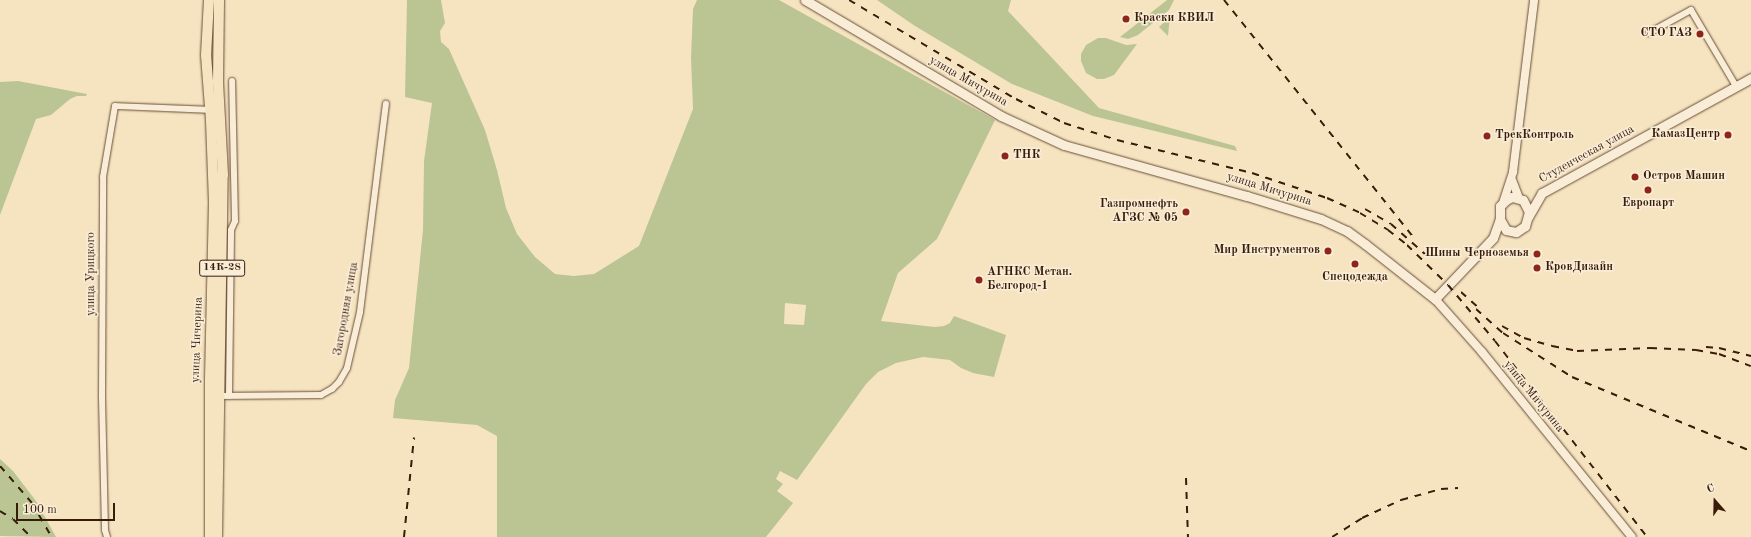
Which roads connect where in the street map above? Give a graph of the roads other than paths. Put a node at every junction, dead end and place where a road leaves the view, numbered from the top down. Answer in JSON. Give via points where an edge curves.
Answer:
{"nodes":[{"id":1,"x":209,"y":0,"type":"edge"},
{"id":2,"x":219,"y":0,"type":"edge"},
{"id":3,"x":805,"y":0,"type":"edge"},
{"id":4,"x":1534,"y":0,"type":"edge"},
{"id":5,"x":1649,"y":33,"type":"dead end"},
{"id":6,"x":1751,"y":78,"type":"edge"},
{"id":7,"x":232,"y":81,"type":"dead end"},
{"id":8,"x":1736,"y":86,"type":"junction"},
{"id":9,"x":386,"y":104,"type":"dead end"},
{"id":10,"x":210,"y":110,"type":"junction"},
{"id":11,"x":1512,"y":180,"type":"junction"},
{"id":12,"x":1542,"y":193,"type":"junction"},
{"id":13,"x":1520,"y":198,"type":"junction"},
{"id":14,"x":1503,"y":203,"type":"junction"},
{"id":15,"x":1528,"y":217,"type":"junction"},
{"id":16,"x":1500,"y":219,"type":"junction"},
{"id":17,"x":1510,"y":232,"type":"junction"},
{"id":18,"x":1493,"y":238,"type":"junction"},
{"id":19,"x":1435,"y":299,"type":"junction"},
{"id":20,"x":219,"y":396,"type":"junction"},
{"id":21,"x":107,"y":537,"type":"edge"},
{"id":22,"x":210,"y":537,"type":"edge"},
{"id":23,"x":217,"y":537,"type":"edge"},
{"id":24,"x":1632,"y":537,"type":"edge"}],
"edges":[{"from":1,"to":10,"type":"main road","name":"улица Чичерина","number":"14К-28","via":[[206,55]]},
{"from":2,"to":20,"type":"main road","name":"улица Чичерина","number":"14К-28","via":[[218,82],[223,175]]},
{"from":3,"to":19,"type":"main road","name":"улица Мичурина","via":[[1001,116],[1064,145],[1247,196],[1321,219],[1347,231]]},
{"from":4,"to":11,"type":"street"},
{"from":5,"to":8,"type":"street","via":[[1691,10]]},
{"from":6,"to":8,"type":"main road","name":"Студенческая улица"},
{"from":7,"to":20,"type":"street","via":[[235,221],[231,230]]},
{"from":8,"to":12,"type":"main road","name":"Студенческая улица"},
{"from":9,"to":20,"type":"street","name":"Загородняя улица","via":[[360,312],[347,368],[339,382],[321,395]]},
{"from":10,"to":20,"type":"main road","name":"улица Чичерина","number":"14К-28"},
{"from":10,"to":21,"type":"street","name":"улица Урицкого","via":[[115,106],[103,177],[102,395]]},
{"from":11,"to":13,"type":"street"},
{"from":11,"to":14,"type":"street"},
{"from":12,"to":13,"type":"main road"},
{"from":12,"to":15,"type":"main road","name":"Студенческая улица"},
{"from":13,"to":14,"type":"main road","via":[[1509,198]]},
{"from":13,"to":15,"type":"main road","via":[[1527,205]]},
{"from":14,"to":16,"type":"main road","via":[[1500,206]]},
{"from":15,"to":17,"type":"main road","via":[[1522,229]]},
{"from":16,"to":17,"type":"main road","via":[[1503,227]]},
{"from":16,"to":18,"type":"main road"},
{"from":17,"to":18,"type":"main road"},
{"from":18,"to":19,"type":"main road"},
{"from":19,"to":24,"type":"street","name":"улица Мичурина","via":[[1482,352]]},
{"from":20,"to":22,"type":"main road","name":"улица Чичерина","number":"14К-28"},
{"from":20,"to":23,"type":"main road","name":"улица Чичерина","number":"14К-28"}]}
